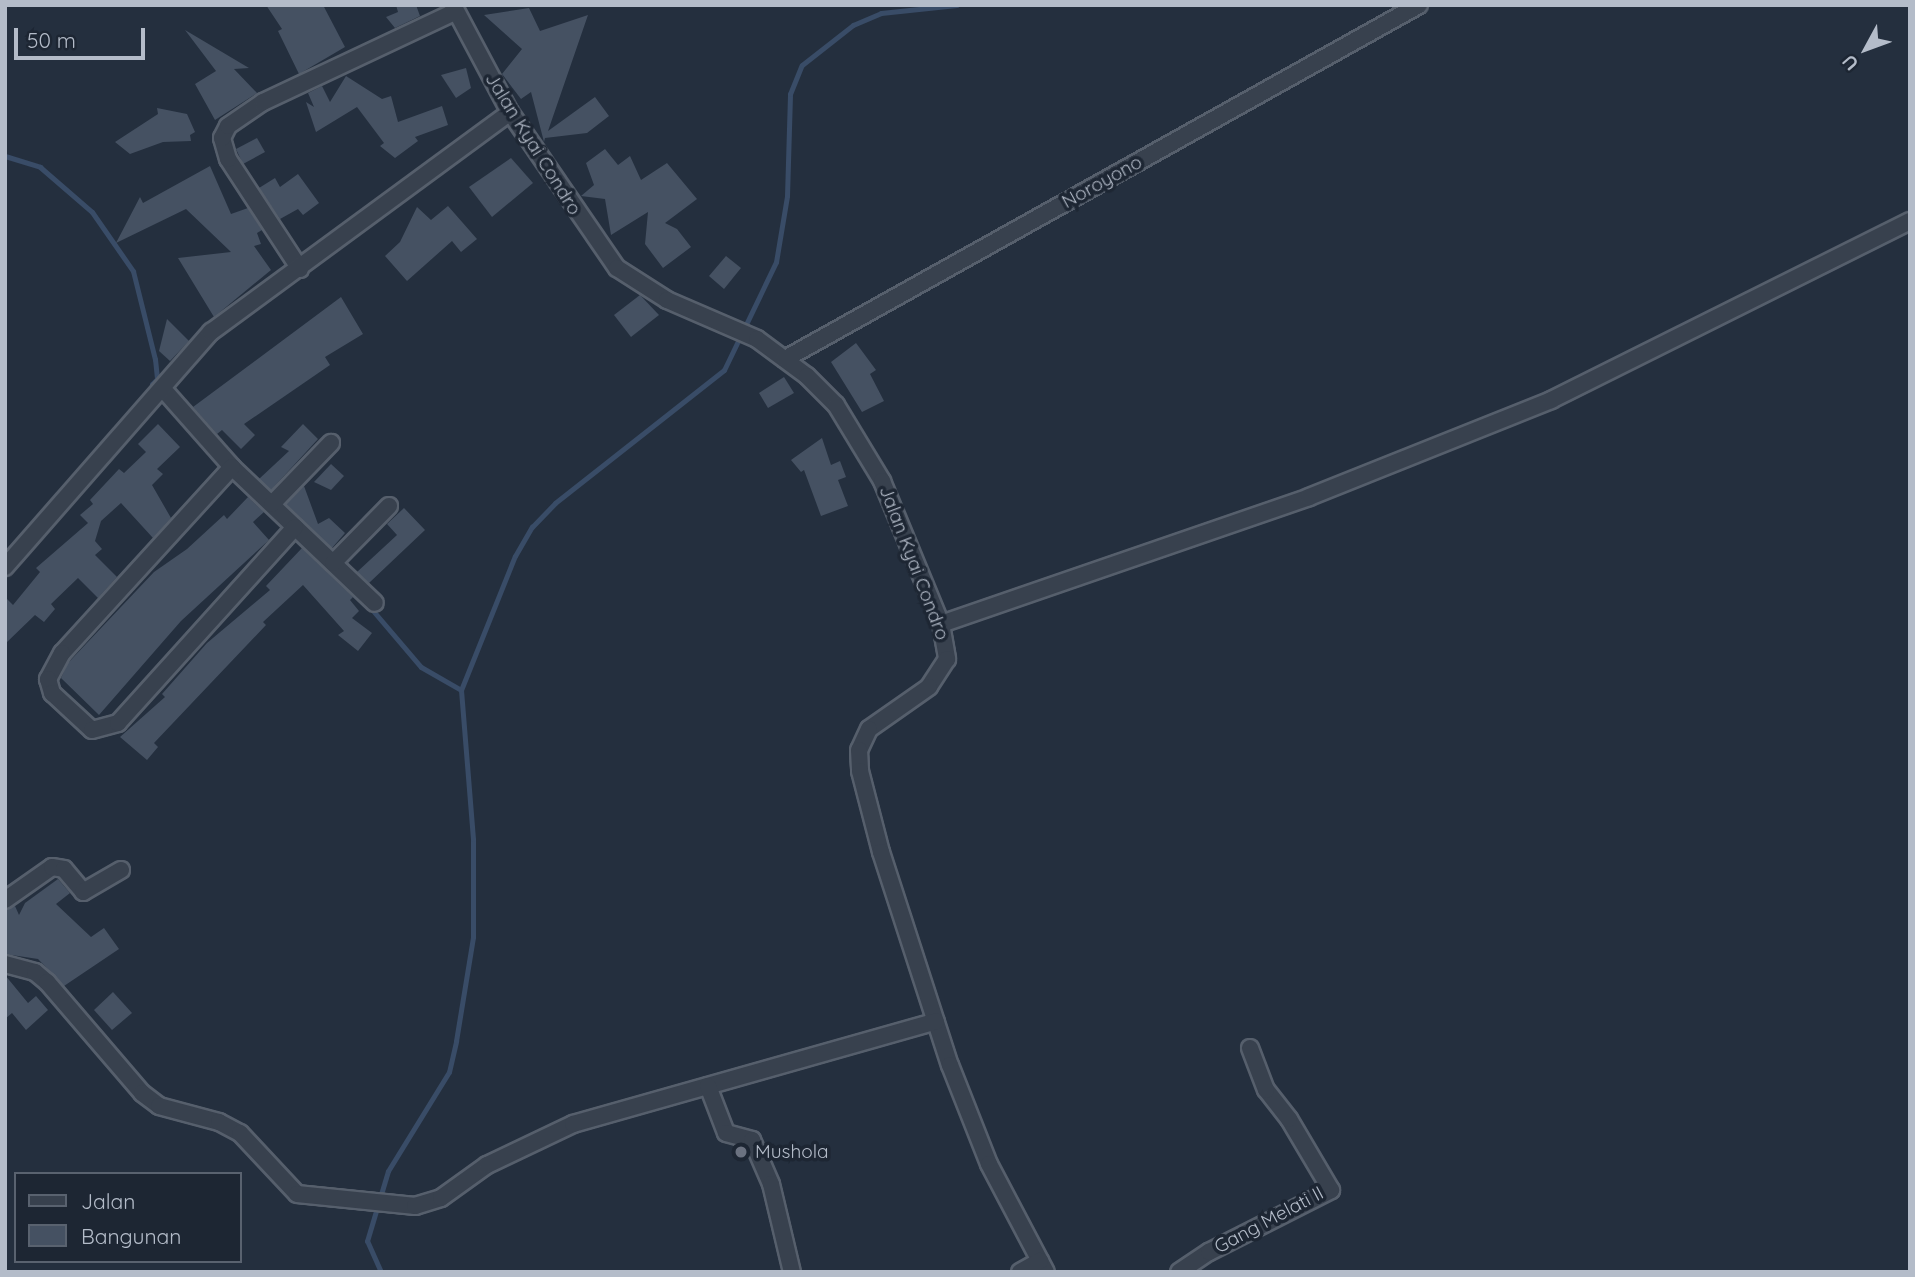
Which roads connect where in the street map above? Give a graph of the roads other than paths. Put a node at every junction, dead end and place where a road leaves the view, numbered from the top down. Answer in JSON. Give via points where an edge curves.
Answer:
{"nodes":[{"id":1,"x":1419,"y":5,"type":"edge"},
{"id":2,"x":454,"y":8,"type":"edge"},
{"id":3,"x":510,"y":112,"type":"junction"},
{"id":4,"x":1910,"y":221,"type":"edge"},
{"id":5,"x":300,"y":269,"type":"junction"},
{"id":6,"x":785,"y":359,"type":"junction"},
{"id":7,"x":159,"y":393,"type":"junction"},
{"id":8,"x":331,"y":443,"type":"dead end"},
{"id":9,"x":227,"y":472,"type":"junction"},
{"id":10,"x":272,"y":504,"type":"junction"},
{"id":11,"x":389,"y":506,"type":"dead end"},
{"id":12,"x":291,"y":530,"type":"junction"},
{"id":13,"x":333,"y":563,"type":"junction"},
{"id":14,"x":5,"y":567,"type":"edge"},
{"id":15,"x":375,"y":603,"type":"dead end"},
{"id":16,"x":942,"y":624,"type":"junction"},
{"id":17,"x":121,"y":870,"type":"dead end"},
{"id":18,"x":5,"y":900,"type":"edge"},
{"id":19,"x":5,"y":964,"type":"edge"},
{"id":20,"x":936,"y":1021,"type":"junction"},
{"id":21,"x":1250,"y":1048,"type":"dead end"},
{"id":22,"x":708,"y":1086,"type":"junction"},
{"id":23,"x":1043,"y":1266,"type":"edge"},
{"id":24,"x":792,"y":1272,"type":"edge"},
{"id":25,"x":1020,"y":1272,"type":"edge"},
{"id":26,"x":1180,"y":1272,"type":"edge"}],
"edges":[{"from":1,"to":6,"type":"street","name":"Noroyono"},
{"from":2,"to":3,"type":"street","name":"Jalan Kyai Condro"},
{"from":2,"to":5,"type":"street","via":[[263,102],[228,126],[222,138],[228,159]]},
{"from":3,"to":5,"type":"street"},
{"from":3,"to":6,"type":"street","name":"Jalan Kyai Condro","via":[[617,268],[667,300],[757,339]]},
{"from":4,"to":16,"type":"street","via":[[1550,400],[1309,497]]},
{"from":5,"to":7,"type":"street","via":[[211,332]]},
{"from":6,"to":16,"type":"street","name":"Jalan Kyai Condro","via":[[835,405],[863,445]]},
{"from":7,"to":9,"type":"street"},
{"from":7,"to":14,"type":"street"},
{"from":8,"to":10,"type":"street"},
{"from":9,"to":10,"type":"street"},
{"from":9,"to":12,"type":"street","via":[[62,653],[49,675],[52,693],[92,730],[118,723]]},
{"from":10,"to":12,"type":"street"},
{"from":11,"to":13,"type":"street"},
{"from":12,"to":13,"type":"street"},
{"from":13,"to":15,"type":"street"},
{"from":16,"to":20,"type":"street","name":"Jalan Kyai Condro","via":[[947,659],[940,675],[922,694],[869,729],[859,750],[881,852]]},
{"from":17,"to":18,"type":"street","via":[[83,892],[64,869],[52,867]]},
{"from":19,"to":22,"type":"street","via":[[35,972],[47,982],[104,1053],[159,1106],[219,1122],[240,1133],[297,1194],[312,1198],[429,1204],[487,1166],[573,1124]]},
{"from":20,"to":22,"type":"street"},
{"from":20,"to":23,"type":"street","name":"Jalan Kyai Condro","via":[[989,1164]]},
{"from":21,"to":26,"type":"street","name":"Gang Melati II","via":[[1266,1090],[1331,1190],[1209,1252]]},
{"from":22,"to":24,"type":"street","via":[[726,1133],[752,1140],[771,1184]]},
{"from":23,"to":25,"type":"street"}]}
